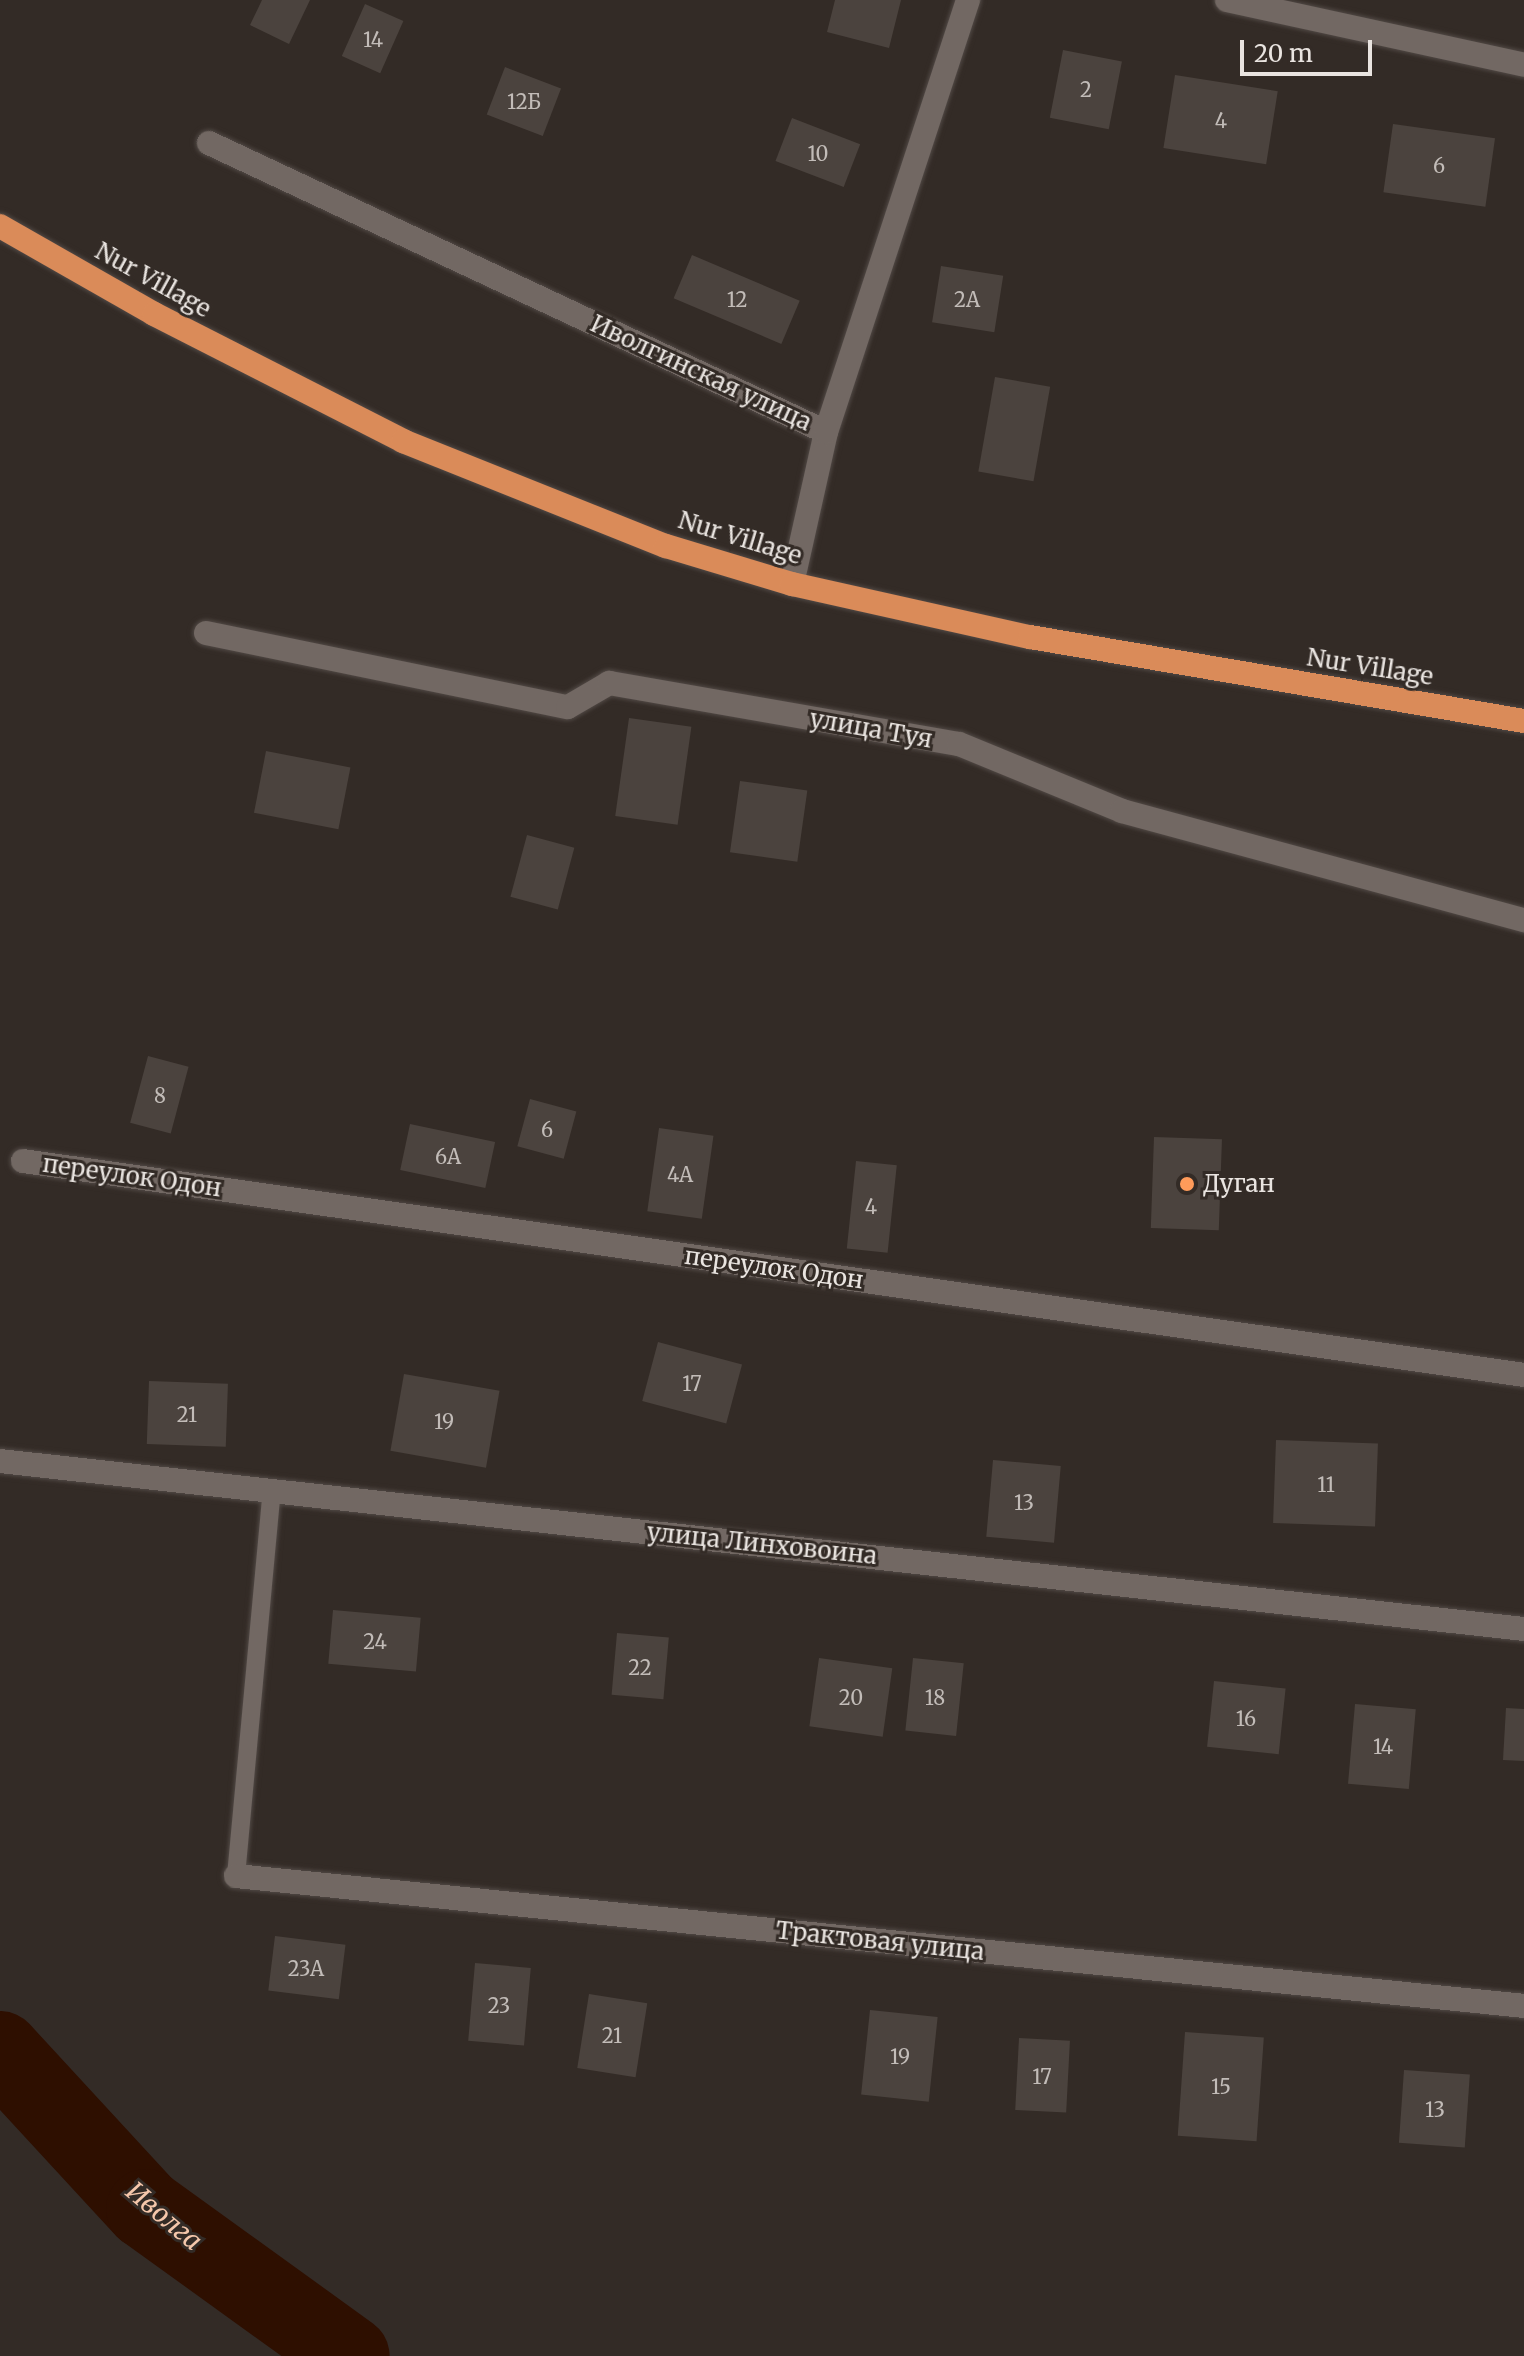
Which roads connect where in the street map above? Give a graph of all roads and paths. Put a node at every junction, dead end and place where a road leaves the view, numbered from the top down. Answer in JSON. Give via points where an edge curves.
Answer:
{"nodes":[{"id":1,"x":968,"y":0,"type":"edge"},
{"id":2,"x":1227,"y":0,"type":"edge"},
{"id":3,"x":1524,"y":65,"type":"edge"},
{"id":4,"x":209,"y":143,"type":"dead end"},
{"id":5,"x":0,"y":226,"type":"edge"},
{"id":6,"x":826,"y":432,"type":"junction"},
{"id":7,"x":792,"y":584,"type":"junction"},
{"id":8,"x":206,"y":633,"type":"dead end"},
{"id":9,"x":1524,"y":721,"type":"edge"},
{"id":10,"x":1524,"y":920,"type":"edge"},
{"id":11,"x":23,"y":1161,"type":"dead end"},
{"id":12,"x":1524,"y":1375,"type":"edge"},
{"id":13,"x":0,"y":1461,"type":"edge"},
{"id":14,"x":272,"y":1490,"type":"junction"},
{"id":15,"x":1524,"y":1629,"type":"edge"},
{"id":16,"x":236,"y":1876,"type":"joint"},
{"id":17,"x":1524,"y":2006,"type":"edge"}],
"edges":[{"from":1,"to":6,"type":"street","name":"Иволгинская улица"},
{"from":2,"to":3,"type":"street"},
{"from":4,"to":6,"type":"street","name":"Иволгинская улица"},
{"from":5,"to":7,"type":"highway","name":"Nur Village","via":[[180,328],[403,441],[554,505]]},
{"from":6,"to":7,"type":"street"},
{"from":7,"to":9,"type":"highway","name":"Nur Village","via":[[1030,637]]},
{"from":8,"to":10,"type":"street","name":"улица Туя","via":[[568,707],[609,683],[959,744],[1122,811]]},
{"from":11,"to":12,"type":"street","name":"переулок Одон"},
{"from":13,"to":14,"type":"street","name":"улица Линховоина"},
{"from":14,"to":15,"type":"street","name":"улица Линховоина"},
{"from":14,"to":16,"type":"lane"},
{"from":16,"to":17,"type":"street","name":"Трактовая улица"}]}
